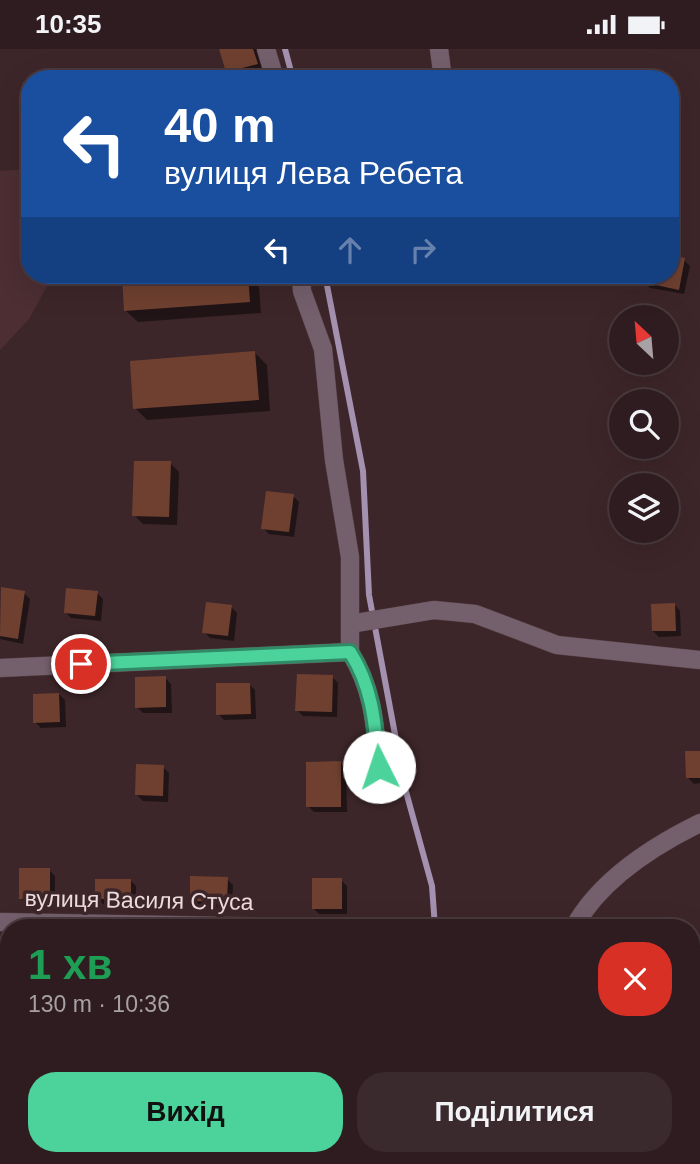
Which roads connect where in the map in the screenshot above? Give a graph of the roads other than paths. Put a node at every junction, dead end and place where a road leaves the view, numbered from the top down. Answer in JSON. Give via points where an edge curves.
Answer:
{"nodes":[{"id":1,"x":266,"y":49,"type":"edge"},
{"id":2,"x":439,"y":49,"type":"edge"},
{"id":3,"x":272,"y":70,"type":"edge"},
{"id":4,"x":442,"y":70,"type":"edge"},
{"id":5,"x":302,"y":284,"type":"edge"},
{"id":6,"x":356,"y":623,"type":"junction"},
{"id":7,"x":350,"y":652,"type":"junction"},
{"id":8,"x":700,"y":660,"type":"edge"},
{"id":9,"x":0,"y":668,"type":"edge"},
{"id":10,"x":379,"y":767,"type":"dead end"},
{"id":11,"x":700,"y":823,"type":"edge"},
{"id":12,"x":580,"y":919,"type":"edge"}],
"edges":[{"from":1,"to":3,"type":"street"},
{"from":2,"to":4,"type":"street"},
{"from":5,"to":6,"type":"street","via":[[323,349]]},
{"from":6,"to":7,"type":"street"},
{"from":6,"to":8,"type":"street","via":[[435,610],[475,614],[557,645]]},
{"from":7,"to":9,"type":"street"},
{"from":7,"to":10,"type":"street","via":[[372,698]]},
{"from":11,"to":12,"type":"street","via":[[632,864]]}]}
